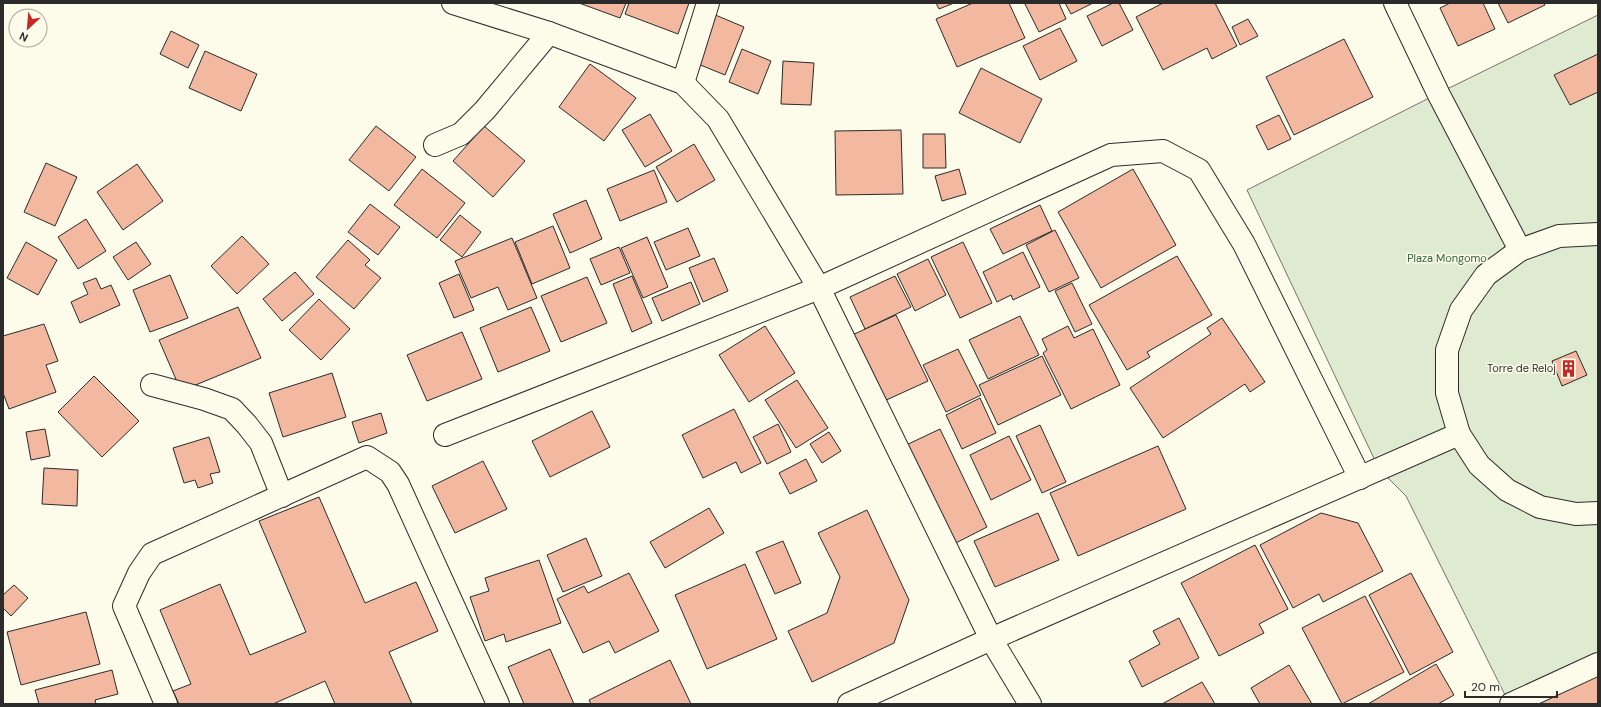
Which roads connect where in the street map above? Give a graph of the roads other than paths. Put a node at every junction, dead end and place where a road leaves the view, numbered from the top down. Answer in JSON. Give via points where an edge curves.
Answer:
{"nodes":[{"id":1,"x":453,"y":3,"type":"edge"},
{"id":2,"x":708,"y":3,"type":"edge"},
{"id":3,"x":1395,"y":3,"type":"edge"},
{"id":4,"x":549,"y":33,"type":"junction"},
{"id":5,"x":683,"y":82,"type":"junction"},
{"id":6,"x":435,"y":145,"type":"dead end"},
{"id":7,"x":1598,"y":234,"type":"edge"},
{"id":8,"x":1520,"y":250,"type":"junction"},
{"id":9,"x":819,"y":288,"type":"junction"},
{"id":10,"x":152,"y":385,"type":"dead end"},
{"id":11,"x":1459,"y":434,"type":"junction"},
{"id":12,"x":445,"y":435,"type":"dead end"},
{"id":13,"x":1360,"y":478,"type":"junction"},
{"id":14,"x":282,"y":496,"type":"junction"},
{"id":15,"x":1598,"y":513,"type":"edge"},
{"id":16,"x":991,"y":639,"type":"junction"},
{"id":17,"x":1598,"y":664,"type":"edge"},
{"id":18,"x":166,"y":704,"type":"edge"},
{"id":19,"x":498,"y":704,"type":"edge"},
{"id":20,"x":849,"y":704,"type":"edge"},
{"id":21,"x":1030,"y":704,"type":"edge"},
{"id":22,"x":1512,"y":704,"type":"edge"}],
"edges":[{"from":1,"to":4,"type":"street"},
{"from":2,"to":5,"type":"street"},
{"from":3,"to":8,"type":"street","via":[[1439,95]]},
{"from":4,"to":5,"type":"street"},
{"from":4,"to":6,"type":"street","via":[[466,130]]},
{"from":5,"to":9,"type":"street","via":[[718,119]]},
{"from":7,"to":8,"type":"street","via":[[1559,236]]},
{"from":8,"to":11,"type":"street","via":[[1486,275],[1461,310],[1447,350],[1447,393]]},
{"from":9,"to":12,"type":"street"},
{"from":9,"to":13,"type":"street","via":[[1111,155],[1163,151],[1199,170],[1244,244]]},
{"from":9,"to":16,"type":"street"},
{"from":10,"to":14,"type":"street","via":[[204,399],[232,410],[261,443]]},
{"from":11,"to":13,"type":"street"},
{"from":11,"to":15,"type":"street","via":[[1479,465],[1507,490],[1540,507],[1576,514]]},
{"from":13,"to":16,"type":"street"},
{"from":14,"to":18,"type":"street","via":[[152,554],[140,573],[124,606]]},
{"from":14,"to":19,"type":"street","via":[[367,457],[390,472],[398,484]]},
{"from":16,"to":20,"type":"street"},
{"from":16,"to":21,"type":"street"},
{"from":17,"to":22,"type":"street"}]}
